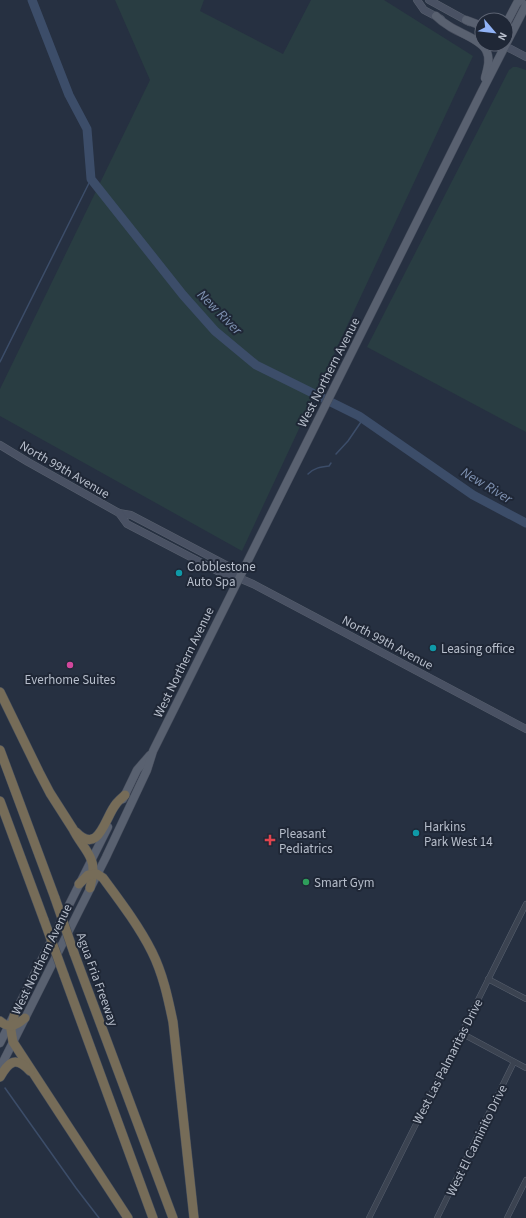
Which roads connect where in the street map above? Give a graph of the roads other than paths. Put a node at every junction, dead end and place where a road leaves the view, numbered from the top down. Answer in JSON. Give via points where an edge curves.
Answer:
{"nodes":[{"id":1,"x":419,"y":0,"type":"edge"},
{"id":2,"x":429,"y":0,"type":"edge"},
{"id":3,"x":521,"y":0,"type":"edge"},
{"id":4,"x":526,"y":5,"type":"edge"},
{"id":5,"x":512,"y":12,"type":"edge"},
{"id":6,"x":436,"y":16,"type":"junction"},
{"id":7,"x":466,"y":20,"type":"junction"},
{"id":8,"x":474,"y":23,"type":"edge"},
{"id":9,"x":474,"y":24,"type":"edge"},
{"id":10,"x":514,"y":27,"type":"edge"},
{"id":11,"x":474,"y":36,"type":"edge"},
{"id":12,"x":514,"y":50,"type":"edge"},
{"id":13,"x":501,"y":52,"type":"edge"},
{"id":14,"x":526,"y":57,"type":"edge"},
{"id":15,"x":482,"y":91,"type":"junction"},
{"id":16,"x":0,"y":445,"type":"edge"},
{"id":17,"x":239,"y":578,"type":"junction"},
{"id":18,"x":0,"y":692,"type":"edge"},
{"id":19,"x":526,"y":729,"type":"edge"},
{"id":20,"x":0,"y":750,"type":"edge"},
{"id":21,"x":153,"y":751,"type":"junction"},
{"id":22,"x":125,"y":795,"type":"junction"},
{"id":23,"x":0,"y":801,"type":"edge"},
{"id":24,"x":73,"y":829,"type":"junction"},
{"id":25,"x":91,"y":859,"type":"junction"},
{"id":26,"x":95,"y":874,"type":"junction"},
{"id":27,"x":79,"y":884,"type":"junction"},
{"id":28,"x":90,"y":888,"type":"joint"},
{"id":29,"x":526,"y":904,"type":"edge"},
{"id":30,"x":488,"y":979,"type":"junction"},
{"id":31,"x":526,"y":999,"type":"edge"},
{"id":32,"x":15,"y":1012,"type":"joint"},
{"id":33,"x":25,"y":1018,"type":"junction"},
{"id":34,"x":6,"y":1025,"type":"edge"},
{"id":35,"x":460,"y":1033,"type":"junction"},
{"id":36,"x":13,"y":1042,"type":"junction"},
{"id":37,"x":0,"y":1043,"type":"edge"},
{"id":38,"x":514,"y":1062,"type":"junction"},
{"id":39,"x":0,"y":1068,"type":"edge"},
{"id":40,"x":526,"y":1068,"type":"edge"},
{"id":41,"x":34,"y":1076,"type":"junction"},
{"id":42,"x":0,"y":1077,"type":"edge"},
{"id":43,"x":526,"y":1180,"type":"edge"},
{"id":44,"x":128,"y":1218,"type":"edge"},
{"id":45,"x":153,"y":1218,"type":"edge"},
{"id":46,"x":173,"y":1218,"type":"edge"},
{"id":47,"x":194,"y":1218,"type":"edge"},
{"id":48,"x":369,"y":1218,"type":"edge"},
{"id":49,"x":438,"y":1218,"type":"edge"},
{"id":50,"x":507,"y":1218,"type":"edge"}],
"edges":[{"from":1,"to":6,"type":"main road","via":[[424,10]]},
{"from":2,"to":7,"type":"main road"},
{"from":3,"to":5,"type":"main road"},
{"from":4,"to":10,"type":"main road","name":"West Northern Avenue"},
{"from":6,"to":11,"type":"main road"},
{"from":6,"to":15,"type":"main road","via":[[486,50],[488,64]]},
{"from":7,"to":8,"type":"main road"},
{"from":7,"to":9,"type":"main road"},
{"from":12,"to":14,"type":"main road"},
{"from":13,"to":15,"type":"main road","name":"West Northern Avenue"},
{"from":15,"to":17,"type":"main road","name":"West Northern Avenue"},
{"from":16,"to":17,"type":"main road","name":"North 99th Avenue","via":[[119,513],[131,515],[228,566]]},
{"from":17,"to":19,"type":"main road","name":"North 99th Avenue"},
{"from":17,"to":21,"type":"main road","name":"West Northern Avenue"},
{"from":18,"to":24,"type":"highway","via":[[50,793]]},
{"from":20,"to":46,"type":"highway","name":"Agua Fria Freeway","bridge":true},
{"from":21,"to":22,"type":"main road","name":"West Northern Avenue","via":[[137,770]]},
{"from":21,"to":26,"type":"main road","name":"West Northern Avenue","via":[[147,770]]},
{"from":22,"to":24,"type":"highway","via":[[116,804],[96,838],[90,840]]},
{"from":22,"to":25,"type":"main road","name":"West Northern Avenue"},
{"from":23,"to":45,"type":"highway","bridge":true},
{"from":24,"to":25,"type":"highway"},
{"from":25,"to":26,"type":"highway"},
{"from":25,"to":27,"type":"main road","name":"West Northern Avenue"},
{"from":26,"to":27,"type":"highway","via":[[86,876]]},
{"from":26,"to":28,"type":"highway"},
{"from":26,"to":47,"type":"highway","via":[[103,878],[144,938],[157,964],[168,998],[173,1022]]},
{"from":27,"to":32,"type":"main road","name":"West Northern Avenue"},
{"from":28,"to":33,"type":"main road","name":"West Northern Avenue"},
{"from":29,"to":30,"type":"street","name":"West Las Palmaritas Drive"},
{"from":30,"to":31,"type":"street"},
{"from":30,"to":35,"type":"street","name":"West Las Palmaritas Drive"},
{"from":32,"to":34,"type":"highway"},
{"from":33,"to":34,"type":"highway","via":[[18,1024]]},
{"from":33,"to":36,"type":"main road","name":"West Northern Avenue"},
{"from":34,"to":36,"type":"highway"},
{"from":34,"to":37,"type":"main road","name":"West Northern Avenue"},
{"from":35,"to":38,"type":"street"},
{"from":35,"to":48,"type":"street","name":"West Las Palmaritas Drive"},
{"from":36,"to":39,"type":"main road","name":"West Northern Avenue"},
{"from":36,"to":41,"type":"highway"},
{"from":38,"to":40,"type":"street"},
{"from":38,"to":49,"type":"street","name":"West El Caminito Drive"},
{"from":41,"to":42,"type":"highway","via":[[23,1064],[12,1062],[5,1067]]},
{"from":41,"to":44,"type":"highway"},
{"from":43,"to":50,"type":"street"}]}
